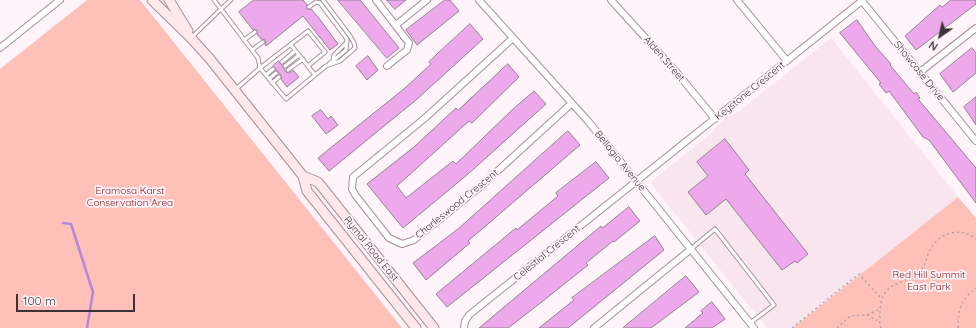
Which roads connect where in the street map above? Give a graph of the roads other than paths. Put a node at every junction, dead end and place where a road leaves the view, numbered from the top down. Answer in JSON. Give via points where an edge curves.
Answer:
{"nodes":[{"id":1,"x":60,"y":0,"type":"edge"},
{"id":2,"x":152,"y":0,"type":"edge"},
{"id":3,"x":169,"y":0,"type":"edge"},
{"id":4,"x":214,"y":0,"type":"edge"},
{"id":5,"x":231,"y":0,"type":"edge"},
{"id":6,"x":323,"y":0,"type":"edge"},
{"id":7,"x":376,"y":0,"type":"edge"},
{"id":8,"x":427,"y":0,"type":"edge"},
{"id":9,"x":479,"y":0,"type":"edge"},
{"id":10,"x":611,"y":0,"type":"edge"},
{"id":11,"x":737,"y":0,"type":"edge"},
{"id":12,"x":863,"y":0,"type":"edge"},
{"id":13,"x":309,"y":7,"type":"dead end"},
{"id":14,"x":221,"y":9,"type":"junction"},
{"id":15,"x":396,"y":25,"type":"junction"},
{"id":16,"x":976,"y":28,"type":"edge"},
{"id":17,"x":255,"y":32,"type":"dead end"},
{"id":18,"x":191,"y":38,"type":"junction"},
{"id":19,"x":513,"y":38,"type":"junction"},
{"id":20,"x":244,"y":40,"type":"junction"},
{"id":21,"x":263,"y":42,"type":"dead end"},
{"id":22,"x":291,"y":45,"type":"junction"},
{"id":23,"x":0,"y":48,"type":"edge"},
{"id":24,"x":252,"y":50,"type":"junction"},
{"id":25,"x":295,"y":51,"type":"junction"},
{"id":26,"x":299,"y":55,"type":"junction"},
{"id":27,"x":302,"y":59,"type":"junction"},
{"id":28,"x":787,"y":61,"type":"junction"},
{"id":29,"x":282,"y":62,"type":"dead end"},
{"id":30,"x":285,"y":66,"type":"dead end"},
{"id":31,"x":308,"y":66,"type":"junction"},
{"id":32,"x":326,"y":66,"type":"junction"},
{"id":33,"x":387,"y":66,"type":"dead end"},
{"id":34,"x":260,"y":68,"type":"junction"},
{"id":35,"x":273,"y":69,"type":"dead end"},
{"id":36,"x":288,"y":70,"type":"dead end"},
{"id":37,"x":920,"y":72,"type":"junction"},
{"id":38,"x":276,"y":73,"type":"dead end"},
{"id":39,"x":266,"y":75,"type":"junction"},
{"id":40,"x":315,"y":75,"type":"junction"},
{"id":41,"x":279,"y":77,"type":"dead end"},
{"id":42,"x":269,"y":79,"type":"junction"},
{"id":43,"x":272,"y":83,"type":"junction"},
{"id":44,"x":235,"y":90,"type":"junction"},
{"id":45,"x":572,"y":104,"type":"junction"},
{"id":46,"x":715,"y":119,"type":"junction"},
{"id":47,"x":976,"y":141,"type":"edge"},
{"id":48,"x":303,"y":176,"type":"junction"},
{"id":49,"x":636,"y":181,"type":"junction"},
{"id":50,"x":691,"y":249,"type":"junction"},
{"id":51,"x":752,"y":326,"type":"edge"},
{"id":52,"x":416,"y":328,"type":"edge"},
{"id":53,"x":434,"y":328,"type":"edge"},
{"id":54,"x":464,"y":328,"type":"edge"},
{"id":55,"x":594,"y":328,"type":"edge"},
{"id":56,"x":744,"y":328,"type":"edge"}],
"edges":[{"from":1,"to":23,"type":"street"},
{"from":2,"to":18,"type":"main road","name":"Rymal Road East"},
{"from":3,"to":18,"type":"main road","name":"Rymal Road East"},
{"from":4,"to":14,"type":"lane"},
{"from":5,"to":14,"type":"lane"},
{"from":6,"to":32,"type":"lane","via":[[354,43],[354,48],[340,61]]},
{"from":7,"to":15,"type":"street"},
{"from":8,"to":15,"type":"street"},
{"from":9,"to":19,"type":"street","name":"Bellagio Avenue"},
{"from":10,"to":46,"type":"street","name":"Alden Street"},
{"from":11,"to":28,"type":"street"},
{"from":12,"to":28,"type":"street","name":"Keystone Crescent"},
{"from":12,"to":37,"type":"street","name":"Showcase Drive"},
{"from":13,"to":32,"type":"lane","via":[[316,2],[320,3],[347,42],[346,50]]},
{"from":14,"to":18,"type":"lane"},
{"from":14,"to":20,"type":"lane"},
{"from":15,"to":33,"type":"street","via":[[407,38],[409,47]]},
{"from":16,"to":37,"type":"street"},
{"from":17,"to":20,"type":"lane"},
{"from":18,"to":44,"type":"main road","name":"Rymal Road East"},
{"from":19,"to":45,"type":"street","name":"Bellagio Avenue"},
{"from":19,"to":45,"type":"street","name":"Charleswood Crescent","via":[[425,118],[352,178],[352,189],[356,196],[389,238],[402,244],[414,240],[480,187]]},
{"from":20,"to":24,"type":"lane"},
{"from":21,"to":24,"type":"lane"},
{"from":22,"to":25,"type":"lane"},
{"from":22,"to":31,"type":"lane","via":[[308,31],[326,52]]},
{"from":22,"to":34,"type":"lane"},
{"from":24,"to":34,"type":"lane","via":[[258,58]]},
{"from":25,"to":26,"type":"lane"},
{"from":25,"to":29,"type":"lane"},
{"from":26,"to":27,"type":"lane"},
{"from":26,"to":30,"type":"lane"},
{"from":27,"to":31,"type":"lane"},
{"from":27,"to":36,"type":"lane"},
{"from":28,"to":46,"type":"street","name":"Keystone Crescent"},
{"from":31,"to":40,"type":"lane"},
{"from":32,"to":40,"type":"lane"},
{"from":34,"to":39,"type":"lane"},
{"from":34,"to":44,"type":"lane"},
{"from":35,"to":39,"type":"lane"},
{"from":37,"to":47,"type":"street","name":"Showcase Drive"},
{"from":38,"to":42,"type":"lane"},
{"from":39,"to":42,"type":"lane"},
{"from":40,"to":43,"type":"lane","via":[[286,99]]},
{"from":41,"to":43,"type":"lane"},
{"from":42,"to":43,"type":"lane"},
{"from":44,"to":48,"type":"main road","name":"Rymal Road East"},
{"from":45,"to":49,"type":"street","name":"Bellagio Avenue"},
{"from":46,"to":49,"type":"street","name":"Keystone Crescent"},
{"from":48,"to":52,"type":"main road","name":"Rymal Road East","via":[[307,191]]},
{"from":48,"to":53,"type":"main road","name":"Rymal Road East","via":[[318,182]]},
{"from":49,"to":50,"type":"street","name":"Bellagio Avenue"},
{"from":49,"to":54,"type":"street","name":"Celestial Crescent","via":[[469,315]]},
{"from":50,"to":51,"type":"street","name":"Bellagio Avenue"},
{"from":50,"to":51,"type":"lane","via":[[715,229],[774,305]]},
{"from":50,"to":55,"type":"street"},
{"from":51,"to":56,"type":"street"}]}
